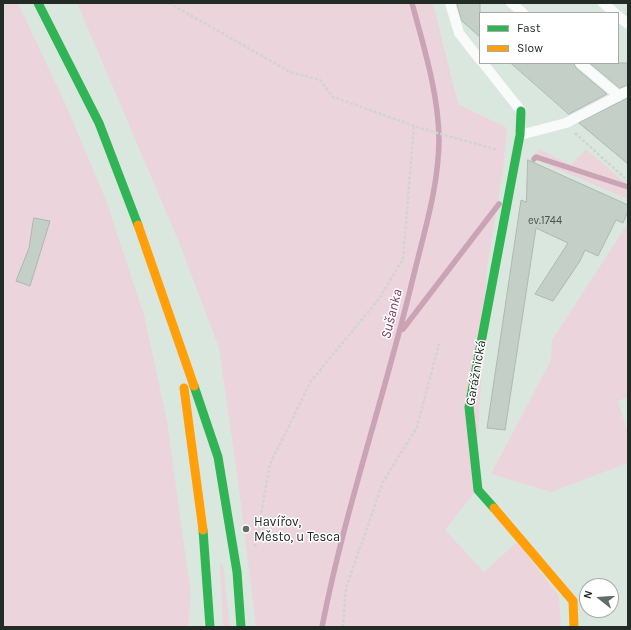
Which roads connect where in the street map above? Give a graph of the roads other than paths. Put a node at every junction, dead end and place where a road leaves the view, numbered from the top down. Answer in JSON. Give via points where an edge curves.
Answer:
{"nodes":[{"id":1,"x":38,"y":3,"type":"edge"},
{"id":2,"x":450,"y":3,"type":"edge"},
{"id":3,"x":511,"y":3,"type":"edge"},
{"id":4,"x":603,"y":3,"type":"edge"},
{"id":5,"x":521,"y":12,"type":"edge"},
{"id":6,"x":613,"y":12,"type":"edge"},
{"id":7,"x":619,"y":17,"type":"edge"},
{"id":8,"x":628,"y":24,"type":"edge"},
{"id":9,"x":479,"y":59,"type":"edge"},
{"id":10,"x":484,"y":64,"type":"edge"},
{"id":11,"x":581,"y":64,"type":"edge"},
{"id":12,"x":628,"y":91,"type":"edge"},
{"id":13,"x":619,"y":96,"type":"junction"},
{"id":14,"x":521,"y":111,"type":"joint"},
{"id":15,"x":520,"y":135,"type":"junction"},
{"id":16,"x":174,"y":324,"type":"junction"},
{"id":17,"x":210,"y":627,"type":"edge"},
{"id":18,"x":241,"y":627,"type":"edge"},
{"id":19,"x":574,"y":627,"type":"edge"}],
"edges":[{"from":1,"to":16,"type":"main road","via":[[99,122]]},
{"from":2,"to":9,"type":"lane","via":[[459,33]]},
{"from":3,"to":5,"type":"lane"},
{"from":4,"to":6,"type":"lane"},
{"from":7,"to":8,"type":"lane"},
{"from":10,"to":14,"type":"lane"},
{"from":11,"to":13,"type":"lane"},
{"from":12,"to":13,"type":"lane"},
{"from":13,"to":15,"type":"lane","via":[[566,122]]},
{"from":14,"to":15,"type":"main road","name":"Garážnická"},
{"from":15,"to":19,"type":"main road","name":"Garážnická","via":[[469,407],[478,490],[573,601]]},
{"from":16,"to":17,"type":"main road","via":[[203,517]]},
{"from":16,"to":18,"type":"main road","via":[[218,457],[237,572]]}]}
